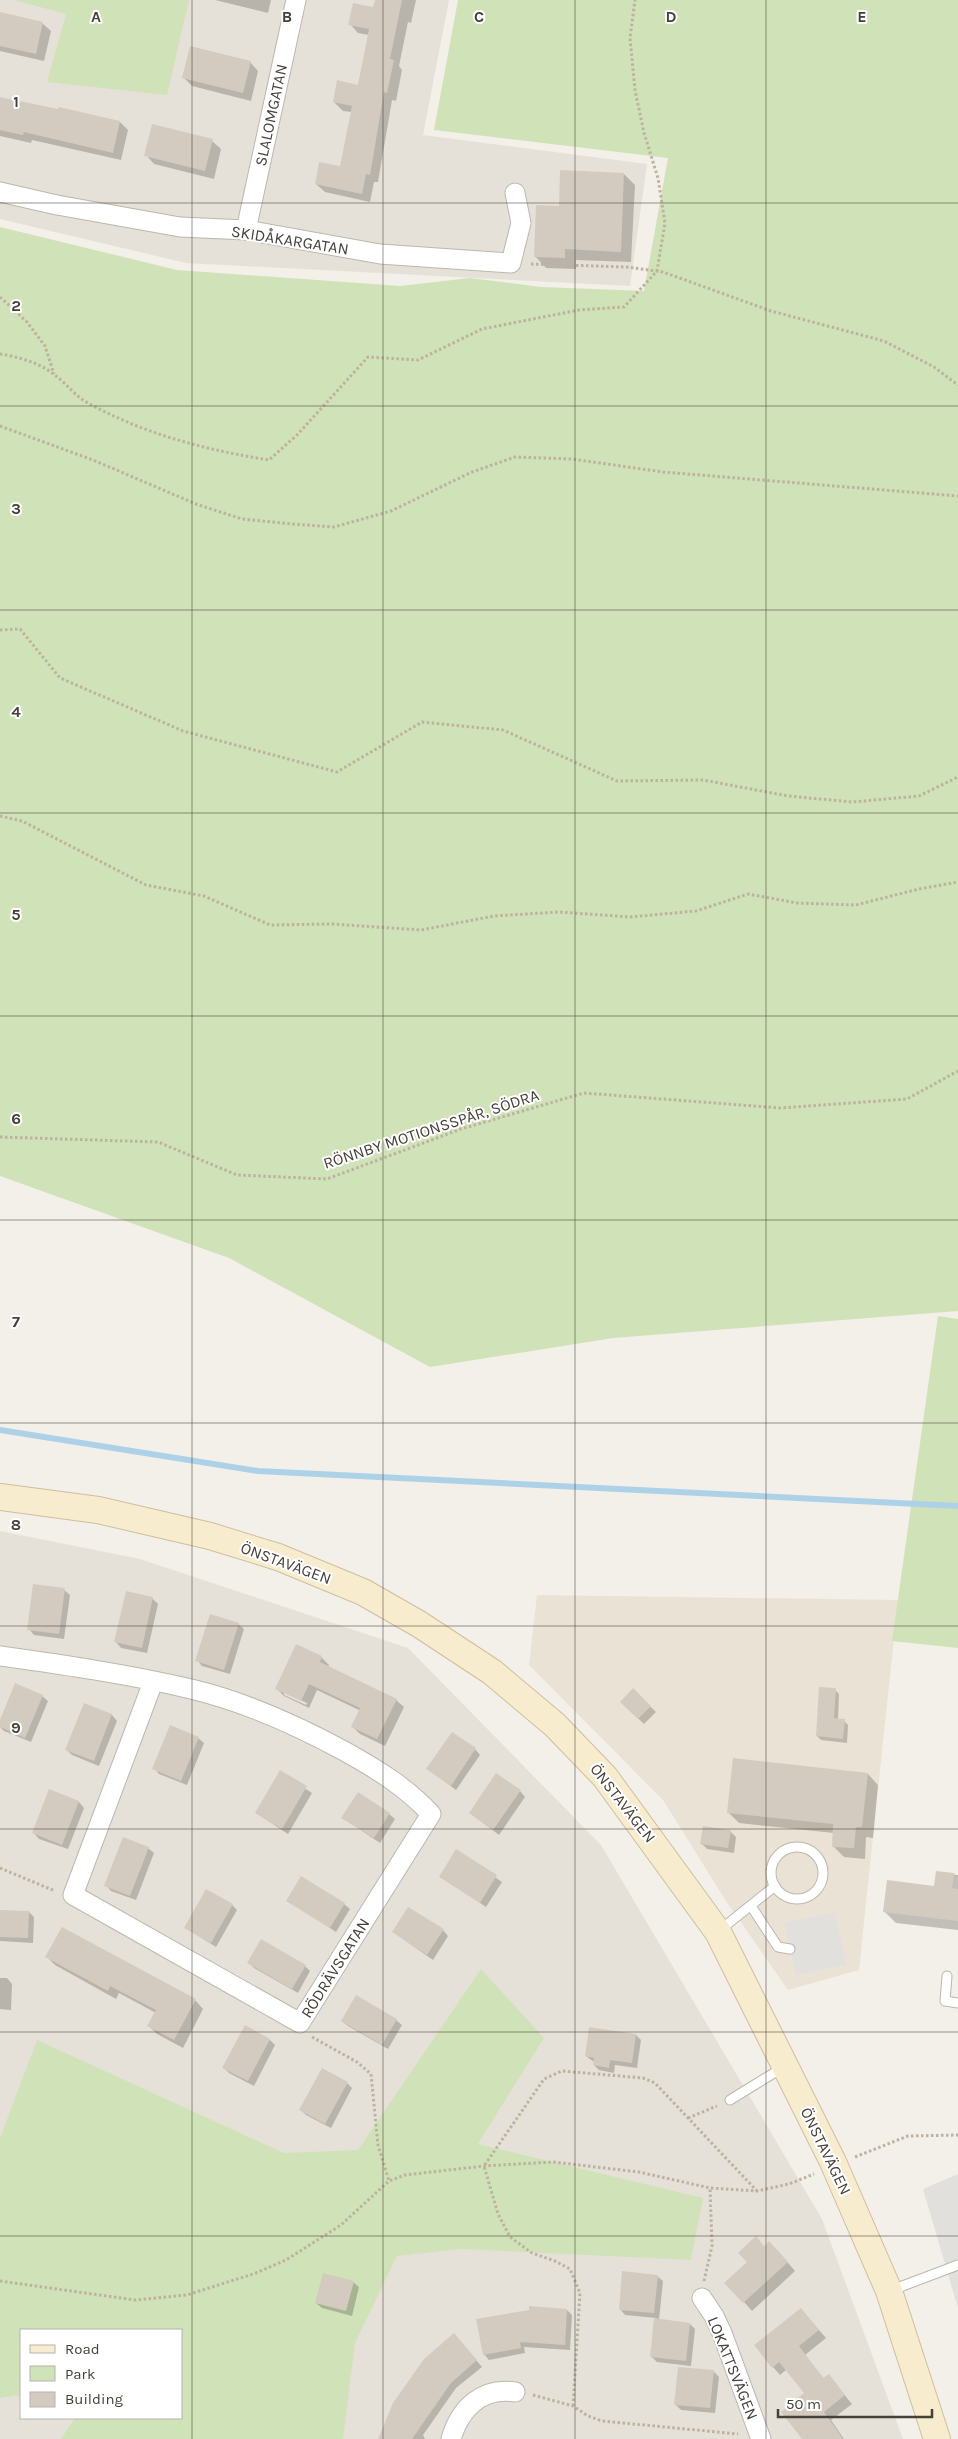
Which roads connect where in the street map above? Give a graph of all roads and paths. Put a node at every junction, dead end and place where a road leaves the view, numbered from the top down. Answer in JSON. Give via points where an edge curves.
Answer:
{"nodes":[{"id":1,"x":296,"y":0,"type":"edge"},
{"id":2,"x":635,"y":0,"type":"edge"},
{"id":3,"x":0,"y":192,"type":"edge"},
{"id":4,"x":514,"y":193,"type":"dead end"},
{"id":5,"x":246,"y":230,"type":"junction"},
{"id":6,"x":511,"y":263,"type":"junction"},
{"id":7,"x":657,"y":272,"type":"junction"},
{"id":8,"x":0,"y":296,"type":"edge"},
{"id":9,"x":0,"y":354,"type":"edge"},
{"id":10,"x":54,"y":374,"type":"junction"},
{"id":11,"x":958,"y":385,"type":"edge"},
{"id":12,"x":0,"y":426,"type":"edge"},
{"id":13,"x":958,"y":496,"type":"edge"},
{"id":14,"x":0,"y":630,"type":"edge"},
{"id":15,"x":958,"y":777,"type":"edge"},
{"id":16,"x":0,"y":816,"type":"edge"},
{"id":17,"x":958,"y":882,"type":"edge"},
{"id":18,"x":958,"y":1071,"type":"edge"},
{"id":19,"x":0,"y":1137,"type":"edge"},
{"id":20,"x":0,"y":1497,"type":"edge"},
{"id":21,"x":0,"y":1656,"type":"edge"},
{"id":22,"x":154,"y":1682,"type":"junction"},
{"id":23,"x":0,"y":1868,"type":"edge"},
{"id":24,"x":775,"y":1886,"type":"junction"},
{"id":25,"x":73,"y":1895,"type":"junction"},
{"id":26,"x":751,"y":1906,"type":"junction"},
{"id":27,"x":718,"y":1932,"type":"junction"},
{"id":28,"x":790,"y":1949,"type":"dead end"},
{"id":29,"x":947,"y":1976,"type":"dead end"},
{"id":30,"x":958,"y":2003,"type":"edge"},
{"id":31,"x":300,"y":2024,"type":"junction"},
{"id":32,"x":784,"y":2066,"type":"junction"},
{"id":33,"x":730,"y":2100,"type":"joint"},
{"id":34,"x":688,"y":2118,"type":"junction"},
{"id":35,"x":958,"y":2135,"type":"edge"},
{"id":36,"x":851,"y":2159,"type":"dead end"},
{"id":37,"x":484,"y":2166,"type":"junction"},
{"id":38,"x":821,"y":2171,"type":"dead end"},
{"id":39,"x":389,"y":2181,"type":"junction"},
{"id":40,"x":710,"y":2188,"type":"junction"},
{"id":41,"x":757,"y":2191,"type":"junction"},
{"id":42,"x":958,"y":2265,"type":"edge"},
{"id":43,"x":0,"y":2281,"type":"edge"},
{"id":44,"x":889,"y":2291,"type":"junction"},
{"id":45,"x":702,"y":2298,"type":"joint"},
{"id":46,"x":515,"y":2392,"type":"joint"},
{"id":47,"x":573,"y":2406,"type":"junction"},
{"id":48,"x":760,"y":2438,"type":"edge"},
{"id":49,"x":451,"y":2439,"type":"edge"},
{"id":50,"x":937,"y":2439,"type":"edge"}],
"edges":[{"from":1,"to":5,"type":"street","name":"SLALOMGATAN"},
{"from":2,"to":7,"type":"path","via":[[630,38],[635,90],[658,178],[665,223]]},
{"from":3,"to":5,"type":"street","name":"SKIDÅKARGATAN","via":[[180,227]]},
{"from":4,"to":6,"type":"street","via":[[521,223]]},
{"from":5,"to":6,"type":"street","name":"SKIDÅKARGATAN","via":[[380,254]]},
{"from":6,"to":7,"type":"path","via":[[627,267]]},
{"from":7,"to":10,"type":"path","via":[[624,307],[579,310],[482,329],[418,360],[368,357],[297,435],[269,460],[226,454],[131,425],[85,402]]},
{"from":7,"to":11,"type":"path","via":[[771,311],[884,341],[934,366]]},
{"from":8,"to":10,"type":"path","via":[[27,322],[45,346]]},
{"from":9,"to":10,"type":"path","via":[[20,357]]},
{"from":12,"to":13,"type":"path","via":[[119,470],[205,507],[242,519],[292,524],[334,527],[391,512],[472,472],[515,457],[572,459],[663,472]]},
{"from":14,"to":15,"type":"path","via":[[20,629],[60,678],[183,731],[337,772],[422,722],[503,730],[617,781],[703,780],[788,796],[852,802],[919,796]]},
{"from":16,"to":17,"type":"path","via":[[22,821],[146,885],[204,896],[270,925],[332,924],[421,930],[494,916],[559,912],[630,917],[696,911],[748,894],[797,903],[856,905]]},
{"from":18,"to":19,"type":"path","name":"RÖNNBY MOTIONSSPÅR, SÖDRA","via":[[907,1099],[780,1108],[584,1093],[461,1129],[327,1179],[237,1175],[158,1142]]},
{"from":20,"to":27,"type":"street","name":"ÖNSTAVÄGEN","via":[[98,1510],[210,1536],[278,1557],[355,1589],[419,1624],[492,1672],[555,1726],[605,1777]]},
{"from":21,"to":22,"type":"street","name":"RÖDRÄVSGATAN"},
{"from":22,"to":25,"type":"street"},
{"from":22,"to":31,"type":"street","name":"RÖDRÄVSGATAN","via":[[192,1690],[308,1732],[379,1771],[412,1793],[431,1814]]},
{"from":23,"to":25,"type":"path","via":[[52,1891]]},
{"from":24,"to":24,"type":"lane","via":[[771,1871],[780,1853],[799,1847],[818,1856],[824,1875],[814,1893],[795,1900],[785,1897]]},
{"from":24,"to":26,"type":"lane"},
{"from":25,"to":31,"type":"street","name":"RÖDRÄVSGATAN"},
{"from":26,"to":27,"type":"lane"},
{"from":26,"to":28,"type":"lane","via":[[778,1947]]},
{"from":27,"to":32,"type":"street","name":"ÖNSTAVÄGEN"},
{"from":29,"to":30,"type":"lane","via":[[945,2001]]},
{"from":31,"to":39,"type":"path","via":[[308,2035],[357,2062],[371,2074],[378,2145]]},
{"from":32,"to":33,"type":"lane"},
{"from":32,"to":44,"type":"street","name":"ÖNSTAVÄGEN","via":[[833,2162]]},
{"from":33,"to":34,"type":"path"},
{"from":34,"to":37,"type":"path","via":[[656,2084],[642,2078],[562,2071],[544,2079]]},
{"from":34,"to":41,"type":"path"},
{"from":35,"to":36,"type":"path","via":[[908,2136]]},
{"from":37,"to":39,"type":"path"},
{"from":37,"to":40,"type":"path","via":[[553,2162],[639,2172]]},
{"from":37,"to":47,"type":"path","via":[[498,2214],[510,2236],[532,2253],[570,2269],[580,2293]]},
{"from":38,"to":41,"type":"path","via":[[789,2184]]},
{"from":39,"to":43,"type":"path","via":[[341,2224],[293,2256],[256,2273],[187,2295],[135,2300]]},
{"from":40,"to":41,"type":"path"},
{"from":40,"to":45,"type":"path","via":[[712,2246]]},
{"from":42,"to":44,"type":"lane"},
{"from":44,"to":50,"type":"street","name":"ÖNSTAVÄGEN"},
{"from":45,"to":48,"type":"street","name":"LOKATTSVÄGEN","via":[[722,2333]]},
{"from":46,"to":47,"type":"path"},
{"from":46,"to":49,"type":"street","via":[[500,2390],[472,2403]]},
{"from":47,"to":48,"type":"path","via":[[602,2422]]}]}
